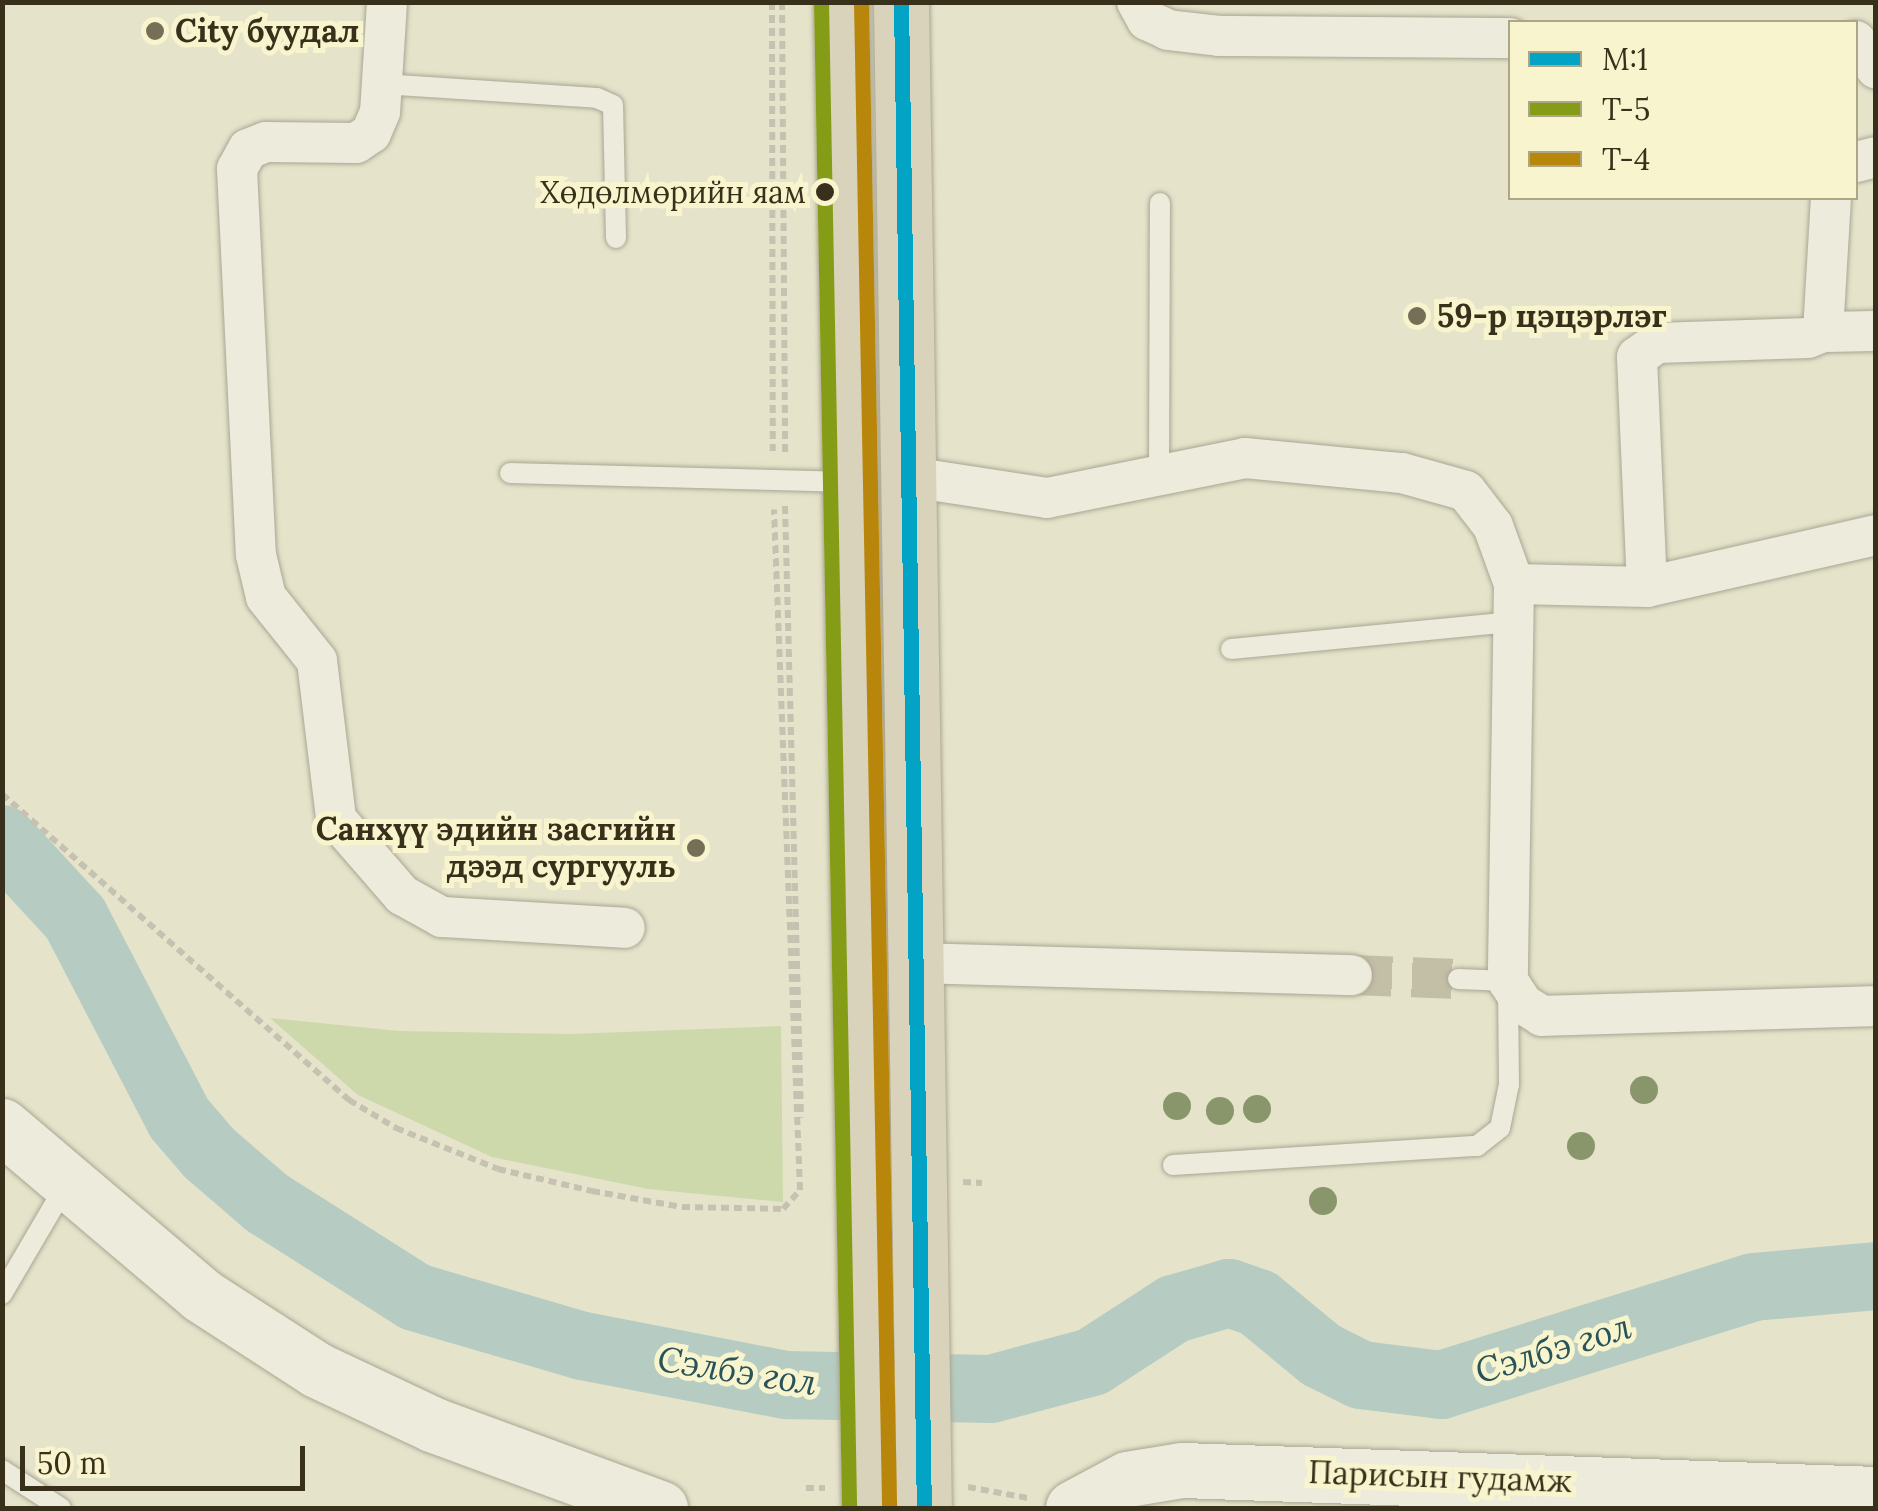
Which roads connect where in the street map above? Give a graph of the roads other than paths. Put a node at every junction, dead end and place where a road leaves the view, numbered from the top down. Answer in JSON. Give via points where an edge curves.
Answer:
{"nodes":[{"id":1,"x":387,"y":2,"type":"edge"},
{"id":2,"x":841,"y":2,"type":"edge"},
{"id":3,"x":901,"y":2,"type":"edge"},
{"id":4,"x":1137,"y":2,"type":"edge"},
{"id":5,"x":1508,"y":38,"type":"edge"},
{"id":6,"x":1858,"y":45,"type":"edge"},
{"id":7,"x":1876,"y":69,"type":"edge"},
{"id":8,"x":382,"y":84,"type":"junction"},
{"id":9,"x":1831,"y":200,"type":"edge"},
{"id":10,"x":1160,"y":203,"type":"dead end"},
{"id":11,"x":616,"y":238,"type":"dead end"},
{"id":12,"x":1876,"y":331,"type":"edge"},
{"id":13,"x":1823,"y":332,"type":"junction"},
{"id":14,"x":510,"y":473,"type":"dead end"},
{"id":15,"x":1159,"y":473,"type":"junction"},
{"id":16,"x":904,"y":476,"type":"junction"},
{"id":17,"x":851,"y":482,"type":"junction"},
{"id":18,"x":1876,"y":535,"type":"edge"},
{"id":19,"x":1647,"y":587,"type":"junction"},
{"id":20,"x":1513,"y":603,"type":"junction"},
{"id":21,"x":1231,"y":649,"type":"dead end"},
{"id":22,"x":625,"y":928,"type":"dead end"},
{"id":23,"x":917,"y":963,"type":"junction"},
{"id":24,"x":1352,"y":975,"type":"tunnel mouth"},
{"id":25,"x":1458,"y":979,"type":"tunnel mouth"},
{"id":26,"x":1508,"y":981,"type":"junction"},
{"id":27,"x":1876,"y":1006,"type":"edge"},
{"id":28,"x":2,"y":1126,"type":"edge"},
{"id":29,"x":1173,"y":1165,"type":"dead end"},
{"id":30,"x":67,"y":1183,"type":"junction"},
{"id":31,"x":891,"y":1231,"type":"junction"},
{"id":32,"x":2,"y":1294,"type":"edge"},
{"id":33,"x":2,"y":1470,"type":"edge"},
{"id":34,"x":923,"y":1492,"type":"edge"},
{"id":35,"x":868,"y":1493,"type":"edge"},
{"id":36,"x":1864,"y":1498,"type":"edge"},
{"id":37,"x":61,"y":1508,"type":"edge"},
{"id":38,"x":660,"y":1508,"type":"edge"},
{"id":39,"x":1073,"y":1508,"type":"edge"}],
"edges":[{"from":1,"to":8,"type":"street"},
{"from":2,"to":17,"type":"highway"},
{"from":3,"to":16,"type":"highway"},
{"from":4,"to":5,"type":"street","via":[[1148,20],[1168,30],[1219,36]]},
{"from":6,"to":7,"type":"street"},
{"from":8,"to":11,"type":"lane","via":[[597,98],[614,106]]},
{"from":8,"to":22,"type":"street","via":[[371,133],[356,143],[266,142],[248,148],[237,169],[256,555],[266,596],[317,661],[336,819],[402,895],[442,917]]},
{"from":9,"to":13,"type":"street"},
{"from":10,"to":15,"type":"lane"},
{"from":12,"to":13,"type":"street"},
{"from":13,"to":19,"type":"street","via":[[1808,338],[1656,343],[1637,357]]},
{"from":14,"to":17,"type":"lane"},
{"from":15,"to":16,"type":"street","via":[[1047,498]]},
{"from":15,"to":20,"type":"street","via":[[1245,458],[1432,480],[1466,491],[1482,506]]},
{"from":16,"to":23,"type":"highway"},
{"from":17,"to":31,"type":"highway"},
{"from":18,"to":19,"type":"street"},
{"from":19,"to":20,"type":"street"},
{"from":20,"to":21,"type":"lane"},
{"from":20,"to":26,"type":"street"},
{"from":23,"to":24,"type":"street"},
{"from":23,"to":31,"type":"highway"},
{"from":25,"to":26,"type":"lane"},
{"from":26,"to":27,"type":"street","via":[[1523,1004],[1542,1016]]},
{"from":26,"to":29,"type":"lane","via":[[1509,1084],[1500,1128],[1477,1146]]},
{"from":28,"to":30,"type":"street"},
{"from":30,"to":32,"type":"lane"},
{"from":30,"to":38,"type":"street","via":[[200,1295],[317,1370],[434,1425]]},
{"from":31,"to":34,"type":"highway"},
{"from":31,"to":35,"type":"highway"},
{"from":33,"to":37,"type":"lane"},
{"from":36,"to":39,"type":"street","name":"Парисын гудамж","via":[[1182,1470],[1127,1478]]}]}
